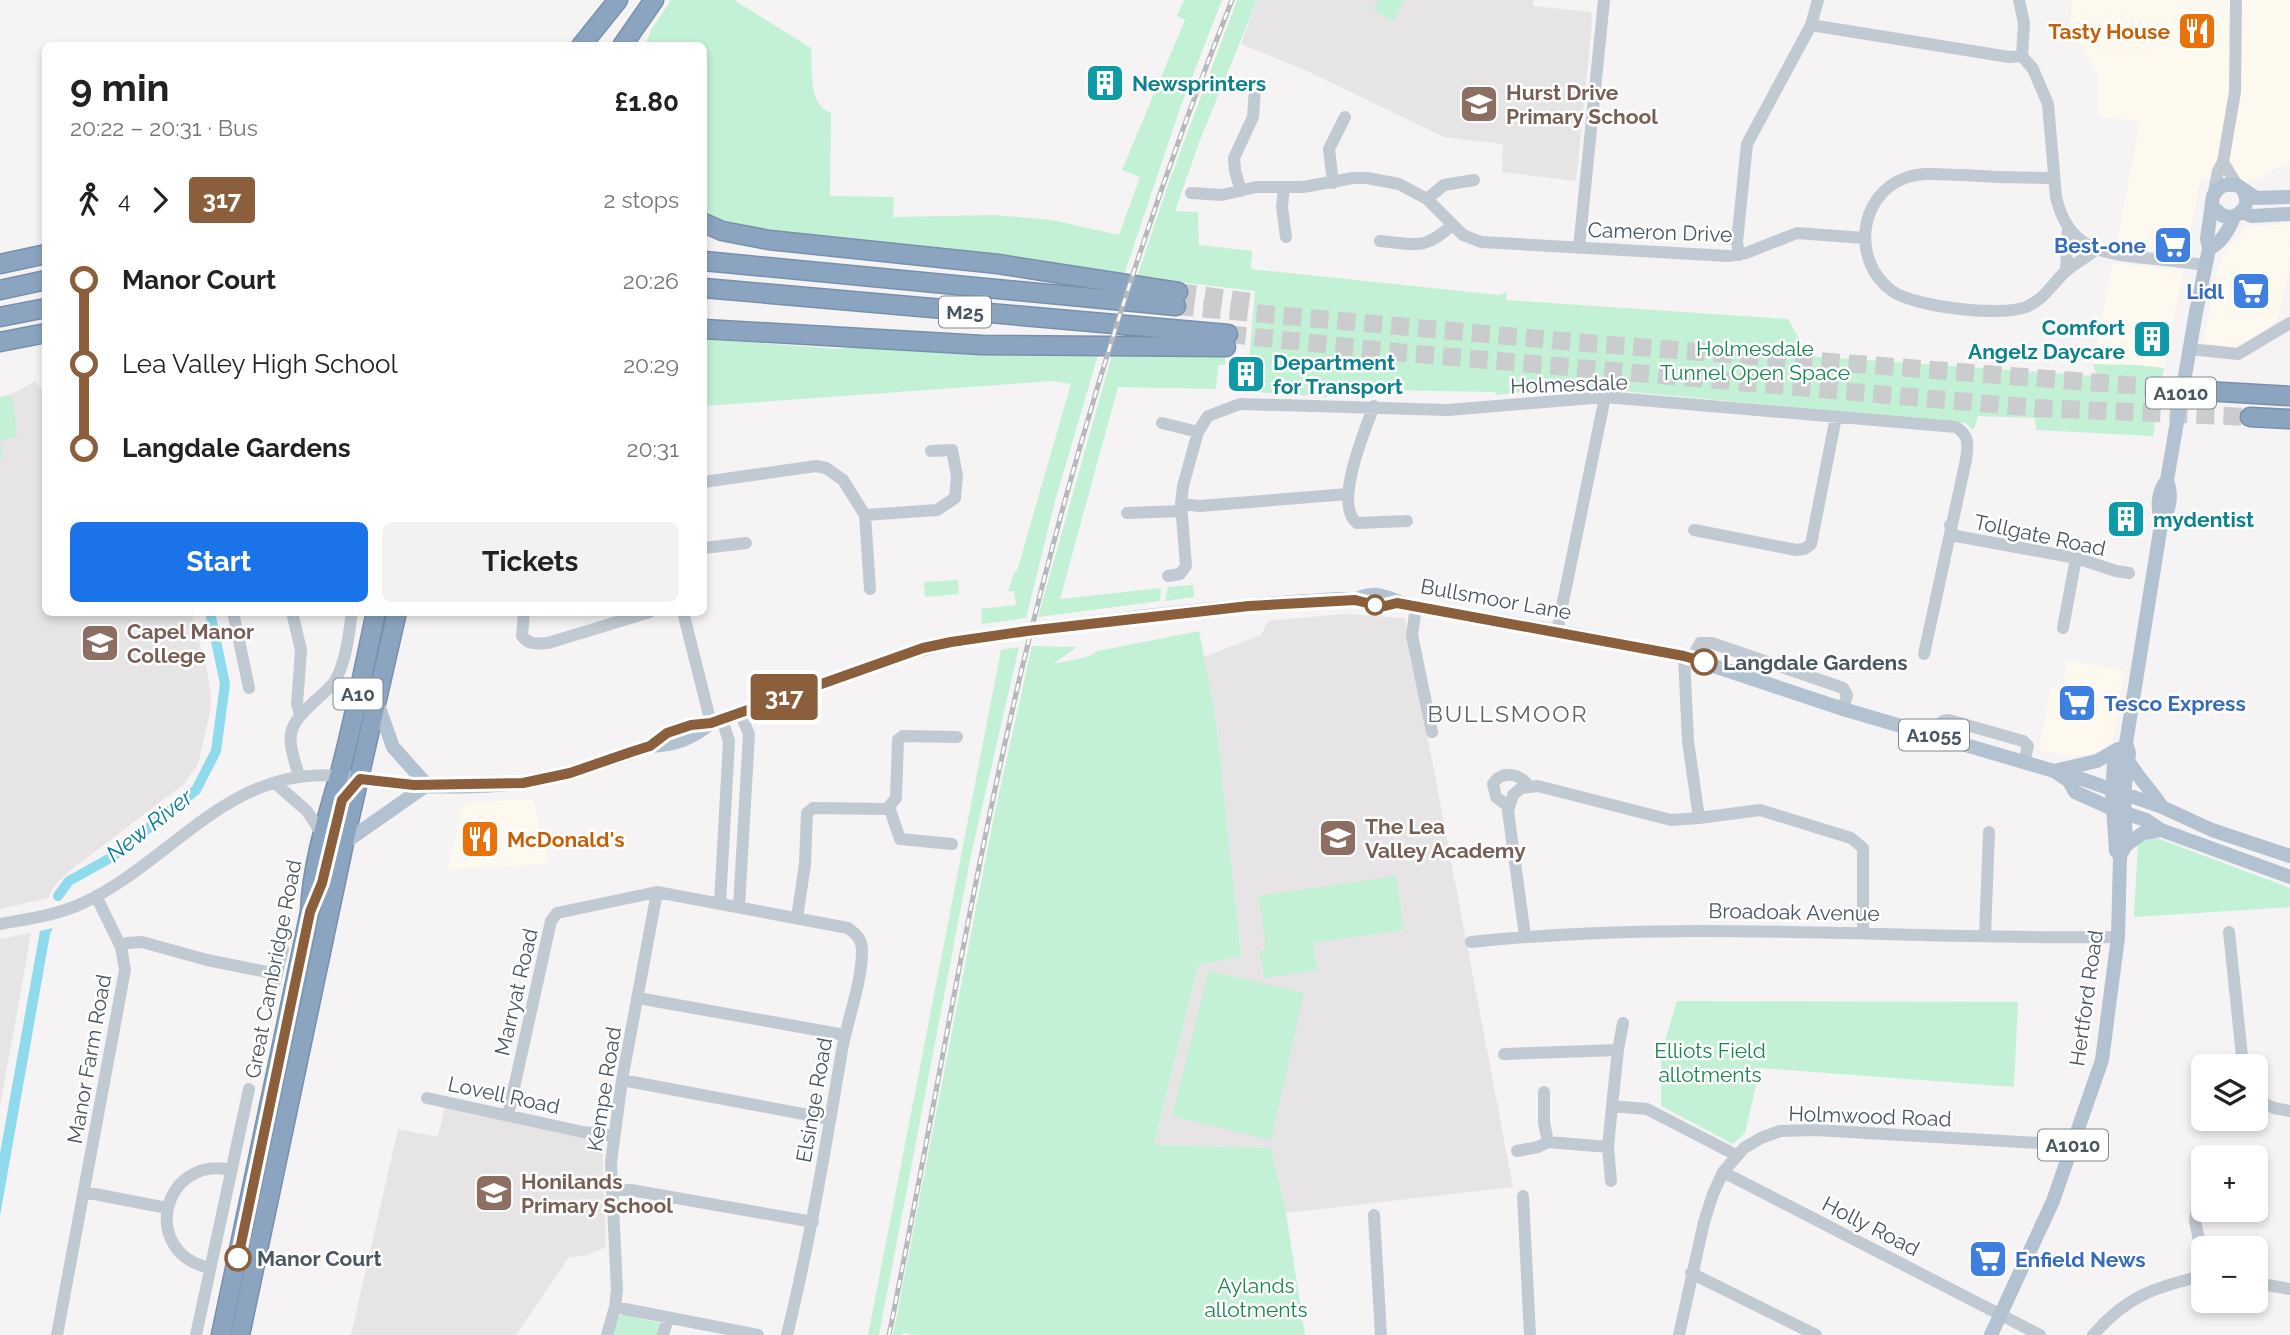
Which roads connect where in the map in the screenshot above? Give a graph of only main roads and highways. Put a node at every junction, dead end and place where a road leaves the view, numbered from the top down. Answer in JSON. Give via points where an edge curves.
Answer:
{"nodes":[{"id":1,"x":618,"y":0,"type":"edge"},
{"id":2,"x":629,"y":0,"type":"edge"},
{"id":3,"x":654,"y":0,"type":"edge"},
{"id":4,"x":584,"y":42,"type":"edge"},
{"id":5,"x":597,"y":42,"type":"edge"},
{"id":6,"x":625,"y":42,"type":"edge"},
{"id":7,"x":2240,"y":188,"type":"junction"},
{"id":8,"x":2290,"y":197,"type":"edge"},
{"id":9,"x":2213,"y":202,"type":"junction"},
{"id":10,"x":2238,"y":214,"type":"junction"},
{"id":11,"x":2290,"y":214,"type":"edge"},
{"id":12,"x":707,"y":224,"type":"edge"},
{"id":13,"x":2209,"y":249,"type":"junction"},
{"id":14,"x":42,"y":255,"type":"edge"},
{"id":15,"x":707,"y":261,"type":"edge"},
{"id":16,"x":0,"y":264,"type":"edge"},
{"id":17,"x":42,"y":281,"type":"edge"},
{"id":18,"x":707,"y":288,"type":"edge"},
{"id":19,"x":0,"y":290,"type":"edge"},
{"id":20,"x":42,"y":309,"type":"edge"},
{"id":21,"x":0,"y":317,"type":"edge"},
{"id":22,"x":707,"y":329,"type":"edge"},
{"id":23,"x":42,"y":334,"type":"edge"},
{"id":24,"x":0,"y":342,"type":"edge"},
{"id":25,"x":2205,"y":391,"type":"tunnel mouth"},
{"id":26,"x":2290,"y":396,"type":"edge"},
{"id":27,"x":2250,"y":417,"type":"tunnel mouth"},
{"id":28,"x":2290,"y":419,"type":"edge"},
{"id":29,"x":375,"y":616,"type":"edge"},
{"id":30,"x":396,"y":616,"type":"edge"},
{"id":31,"x":391,"y":640,"type":"junction"},
{"id":32,"x":377,"y":702,"type":"junction"},
{"id":33,"x":2120,"y":747,"type":"junction"},
{"id":34,"x":2129,"y":762,"type":"junction"},
{"id":35,"x":2054,"y":771,"type":"junction"},
{"id":36,"x":339,"y":776,"type":"junction"},
{"id":37,"x":360,"y":779,"type":"junction"},
{"id":38,"x":2069,"y":781,"type":"junction"},
{"id":39,"x":426,"y":785,"type":"junction"},
{"id":40,"x":2118,"y":794,"type":"junction"},
{"id":41,"x":2162,"y":807,"type":"junction"},
{"id":42,"x":2119,"y":811,"type":"junction"},
{"id":43,"x":2161,"y":830,"type":"junction"},
{"id":44,"x":344,"y":843,"type":"junction"},
{"id":45,"x":2123,"y":851,"type":"junction"},
{"id":46,"x":2290,"y":856,"type":"edge"},
{"id":47,"x":2290,"y":877,"type":"edge"},
{"id":48,"x":310,"y":912,"type":"junction"},
{"id":49,"x":221,"y":1335,"type":"edge"},
{"id":50,"x":240,"y":1335,"type":"edge"},
{"id":51,"x":1991,"y":1335,"type":"edge"}],
"edges":[{"from":1,"to":4,"type":"highway"},
{"from":2,"to":5,"type":"highway"},
{"from":3,"to":6,"type":"highway"},
{"from":7,"to":8,"type":"main road","via":[[2256,198]]},
{"from":7,"to":9,"type":"main road","via":[[2224,185]]},
{"from":7,"to":10,"type":"main road","via":[[2246,204]]},
{"from":9,"to":10,"type":"main road","via":[[2223,216]]},
{"from":9,"to":13,"type":"main road","number":"A1010"},
{"from":10,"to":11,"type":"main road"},
{"from":10,"to":13,"type":"main road","number":"A1010","via":[[2219,243]]},
{"from":12,"to":15,"type":"highway","number":"M25","via":[[769,240],[998,264],[1177,299]]},
{"from":13,"to":33,"type":"main road","name":"Hertford Road","number":"A1010","via":[[2167,481],[2160,489],[2161,524]]},
{"from":14,"to":16,"type":"highway"},
{"from":17,"to":19,"type":"highway"},
{"from":18,"to":22,"type":"highway","number":"M25","via":[[1227,340],[982,345]]},
{"from":20,"to":21,"type":"highway"},
{"from":23,"to":24,"type":"highway"},
{"from":25,"to":26,"type":"highway"},
{"from":27,"to":28,"type":"highway"},
{"from":29,"to":36,"type":"highway","name":"Great Cambridge Road","number":"A10"},
{"from":30,"to":31,"type":"highway","name":"Great Cambridge Road","number":"A10"},
{"from":31,"to":32,"type":"highway","name":"Great Cambridge Road","number":"A10"},
{"from":31,"to":36,"type":"highway","via":[[374,679],[357,752]]},
{"from":32,"to":37,"type":"highway","name":"Great Cambridge Road","number":"A10"},
{"from":32,"to":39,"type":"main road","via":[[389,741]]},
{"from":33,"to":34,"type":"main road","name":"Hertford Road","number":"A1010"},
{"from":33,"to":35,"type":"main road","via":[[2097,761]]},
{"from":33,"to":40,"type":"main road","name":"Hertford Road","number":"A1010"},
{"from":34,"to":40,"type":"main road","name":"Hertford Road","number":"A1010"},
{"from":34,"to":41,"type":"main road","number":"A1010"},
{"from":35,"to":38,"type":"main road","name":"Bullsmoor Lane","number":"A1055"},
{"from":35,"to":39,"type":"main road","name":"Bullsmoor Lane","number":"A1055","bridge":true,"via":[[1843,709],[1688,657],[1397,603],[1385,606],[1355,600],[1249,606],[1039,629],[923,648],[716,722],[674,730],[650,746],[577,771],[495,785]]},
{"from":36,"to":37,"type":"main road","name":"Bullsmoor Lane","number":"A1055"},
{"from":36,"to":48,"type":"highway","name":"Great Cambridge Road","number":"A10","via":[[311,885]]},
{"from":37,"to":39,"type":"main road","name":"Bullsmoor Lane","number":"A1055"},
{"from":37,"to":44,"type":"highway","name":"Great Cambridge Road","number":"A10"},
{"from":37,"to":48,"type":"highway","via":[[342,800],[322,883]]},
{"from":38,"to":40,"type":"main road","name":"Bullsmoor Lane","number":"A1055","via":[[2082,779]]},
{"from":38,"to":42,"type":"main road","name":"Bullsmoor Lane","number":"A1055","via":[[2075,792]]},
{"from":39,"to":44,"type":"main road"},
{"from":40,"to":41,"type":"main road","number":"A1055"},
{"from":40,"to":42,"type":"main road","name":"Hertford Road","number":"A1010"},
{"from":41,"to":46,"type":"main road","number":"A1055","via":[[2212,831]]},
{"from":42,"to":43,"type":"main road","number":"A1055"},
{"from":42,"to":45,"type":"main road","name":"Hertford Road","number":"A1010","via":[[2116,851]]},
{"from":43,"to":45,"type":"main road","via":[[2143,833]]},
{"from":43,"to":47,"type":"main road","number":"A1055"},
{"from":44,"to":50,"type":"highway","name":"Great Cambridge Road","number":"A10"},
{"from":45,"to":51,"type":"main road","name":"Hertford Road","number":"A1010","via":[[2118,937],[2102,1060],[2053,1201]]},
{"from":48,"to":49,"type":"highway","name":"Great Cambridge Road","number":"A10"}]}
